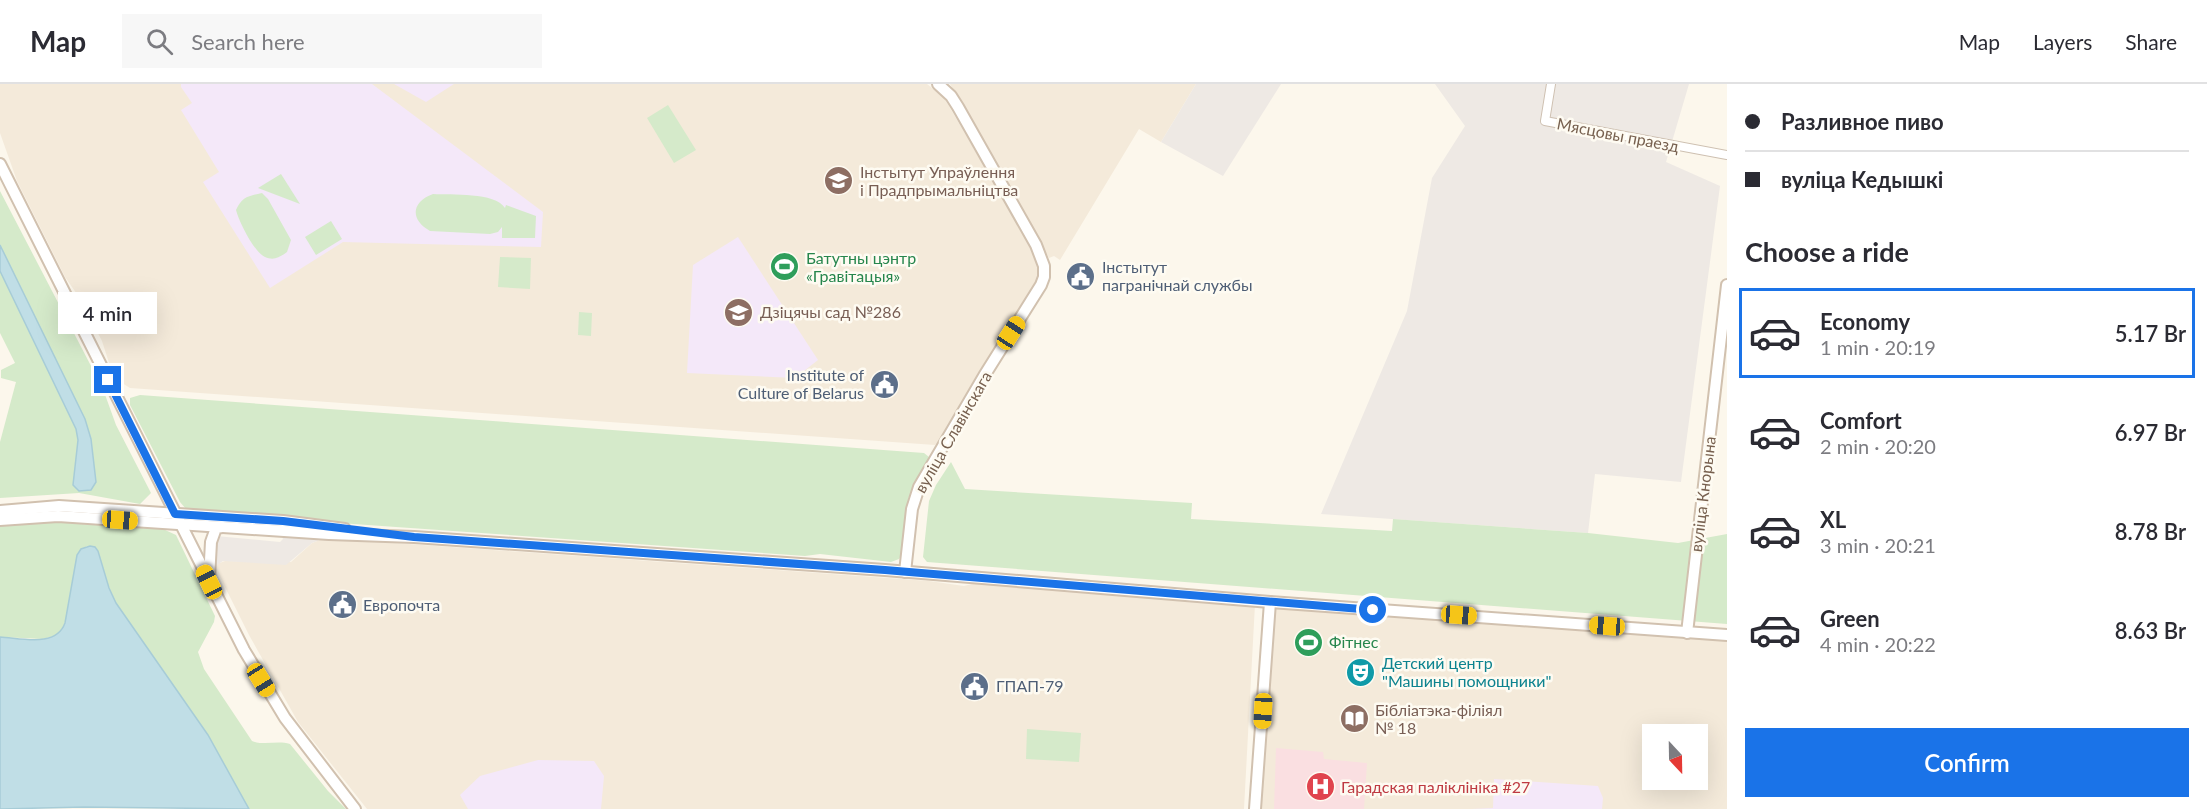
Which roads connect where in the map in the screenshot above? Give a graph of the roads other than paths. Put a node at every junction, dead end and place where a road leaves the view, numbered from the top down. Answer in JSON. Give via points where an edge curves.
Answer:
{"nodes":[{"id":1,"x":938,"y":84,"type":"edge"},
{"id":2,"x":943,"y":84,"type":"edge"},
{"id":3,"x":1551,"y":84,"type":"edge"},
{"id":4,"x":951,"y":96,"type":"junction"},
{"id":5,"x":1727,"y":155,"type":"edge"},
{"id":6,"x":0,"y":164,"type":"edge"},
{"id":7,"x":1727,"y":285,"type":"edge"},
{"id":8,"x":0,"y":511,"type":"edge"},
{"id":9,"x":178,"y":519,"type":"junction"},
{"id":10,"x":0,"y":520,"type":"edge"},
{"id":11,"x":222,"y":527,"type":"junction"},
{"id":12,"x":414,"y":537,"type":"junction"},
{"id":13,"x":905,"y":572,"type":"junction"},
{"id":14,"x":209,"y":582,"type":"junction"},
{"id":15,"x":1270,"y":602,"type":"junction"},
{"id":16,"x":1687,"y":633,"type":"junction"},
{"id":17,"x":1727,"y":635,"type":"edge"},
{"id":18,"x":356,"y":809,"type":"edge"},
{"id":19,"x":1256,"y":809,"type":"edge"}],
"edges":[{"from":1,"to":4,"type":"main road","name":"вуліца Славінскага"},
{"from":2,"to":4,"type":"main road"},
{"from":3,"to":5,"type":"street","name":"Мясцовы праезд","via":[[1545,121]]},
{"from":4,"to":13,"type":"main road","name":"вуліца Славінскага","via":[[1038,249],[1044,277],[919,488],[912,509]]},
{"from":6,"to":9,"type":"main road"},
{"from":7,"to":16,"type":"main road","name":"вуліца Кнорына"},
{"from":8,"to":9,"type":"main road","via":[[59,506]]},
{"from":9,"to":10,"type":"main road","via":[[58,516]]},
{"from":9,"to":11,"type":"main road"},
{"from":9,"to":12,"type":"main road","via":[[283,521]]},
{"from":9,"to":14,"type":"main road"},
{"from":11,"to":12,"type":"main road"},
{"from":11,"to":14,"type":"main road","via":[[216,528],[212,536]]},
{"from":12,"to":13,"type":"main road"},
{"from":13,"to":15,"type":"main road"},
{"from":14,"to":18,"type":"main road","via":[[273,699]]},
{"from":15,"to":16,"type":"main road"},
{"from":15,"to":19,"type":"main road"},
{"from":16,"to":17,"type":"main road"}]}
